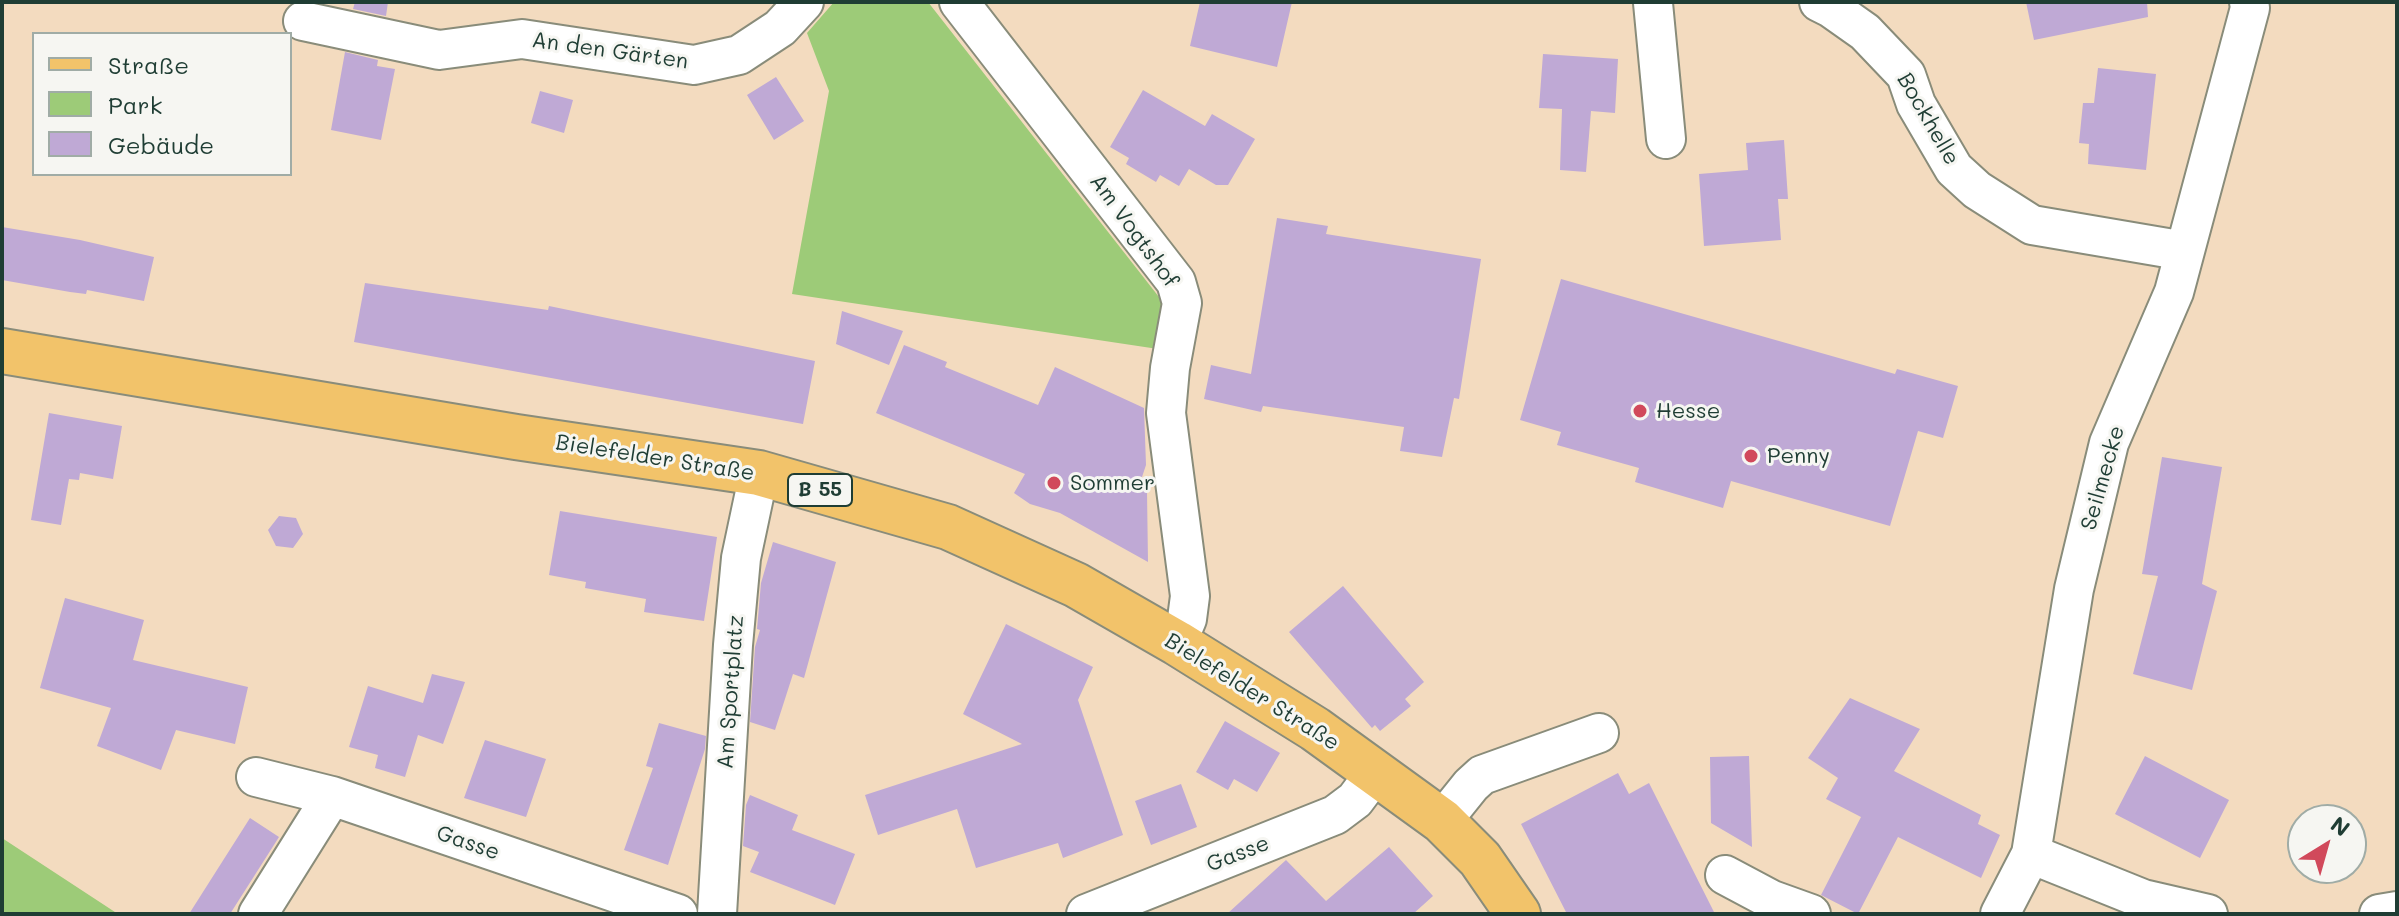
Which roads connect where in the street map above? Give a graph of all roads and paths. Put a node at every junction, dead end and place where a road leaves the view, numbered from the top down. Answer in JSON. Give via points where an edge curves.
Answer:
{"nodes":[{"id":1,"x":804,"y":2,"type":"edge"},
{"id":2,"x":959,"y":2,"type":"edge"},
{"id":3,"x":1645,"y":2,"type":"edge"},
{"id":4,"x":1663,"y":2,"type":"edge"},
{"id":5,"x":1819,"y":2,"type":"edge"},
{"id":6,"x":2249,"y":2,"type":"edge"},
{"id":7,"x":1653,"y":3,"type":"edge"},
{"id":8,"x":303,"y":21,"type":"dead end"},
{"id":9,"x":1666,"y":139,"type":"dead end"},
{"id":10,"x":2185,"y":251,"type":"junction"},
{"id":11,"x":2,"y":351,"type":"edge"},
{"id":12,"x":759,"y":473,"type":"junction"},
{"id":13,"x":1177,"y":643,"type":"junction"},
{"id":14,"x":1599,"y":733,"type":"dead end"},
{"id":15,"x":1376,"y":772,"type":"junction"},
{"id":16,"x":256,"y":777,"type":"dead end"},
{"id":17,"x":332,"y":796,"type":"junction"},
{"id":18,"x":1442,"y":821,"type":"junction"},
{"id":19,"x":2031,"y":854,"type":"junction"},
{"id":20,"x":1725,"y":875,"type":"dead end"},
{"id":21,"x":2397,"y":911,"type":"edge"},
{"id":22,"x":258,"y":914,"type":"edge"},
{"id":23,"x":678,"y":914,"type":"edge"},
{"id":24,"x":717,"y":914,"type":"edge"},
{"id":25,"x":1086,"y":914,"type":"edge"},
{"id":26,"x":1518,"y":914,"type":"edge"},
{"id":27,"x":1811,"y":914,"type":"edge"},
{"id":28,"x":2000,"y":914,"type":"edge"},
{"id":29,"x":2208,"y":914,"type":"edge"},
{"id":30,"x":2379,"y":914,"type":"edge"}],
"edges":[{"from":1,"to":8,"type":"street","name":"An den Gärten","via":[[780,28],[739,55],[694,65],[522,39],[439,50]]},
{"from":2,"to":13,"type":"street","name":"Am Vogtshof","via":[[1176,282],[1182,303],[1166,413],[1190,596]]},
{"from":3,"to":7,"type":"street"},
{"from":4,"to":7,"type":"street"},
{"from":5,"to":10,"type":"street","name":"Bockhelle","via":[[1865,32],[1906,75],[1916,104],[1954,169],[1977,190],[2032,225]]},
{"from":6,"to":10,"type":"street","name":"Seilmecke"},
{"from":7,"to":9,"type":"street"},
{"from":10,"to":19,"type":"street","name":"Seilmecke","via":[[2174,292],[2109,443],[2074,589]]},
{"from":11,"to":12,"type":"main road","name":"Bielefelder Straße","number":"B 55"},
{"from":12,"to":13,"type":"main road","name":"Bielefelder Straße","number":"B 55","via":[[948,527],[1076,585]]},
{"from":12,"to":24,"type":"street","name":"Am Sportplatz","via":[[738,587]]},
{"from":13,"to":15,"type":"main road","name":"Bielefelder Straße","number":"B 55"},
{"from":14,"to":18,"type":"street","via":[[1482,775]]},
{"from":15,"to":18,"type":"main road","name":"Bielefelder Straße","number":"B 55"},
{"from":15,"to":25,"type":"street","name":"Gasse","via":[[1355,800],[1335,815]]},
{"from":16,"to":17,"type":"street","name":"Gasse"},
{"from":17,"to":22,"type":"street"},
{"from":17,"to":23,"type":"street","name":"Gasse"},
{"from":18,"to":26,"type":"main road","name":"Bielefelder Straße","number":"B 55","via":[[1480,859]]},
{"from":19,"to":28,"type":"street","name":"Seilmecke"},
{"from":19,"to":29,"type":"street","via":[[2143,899]]},
{"from":20,"to":27,"type":"street"},
{"from":21,"to":30,"type":"street"}]}
